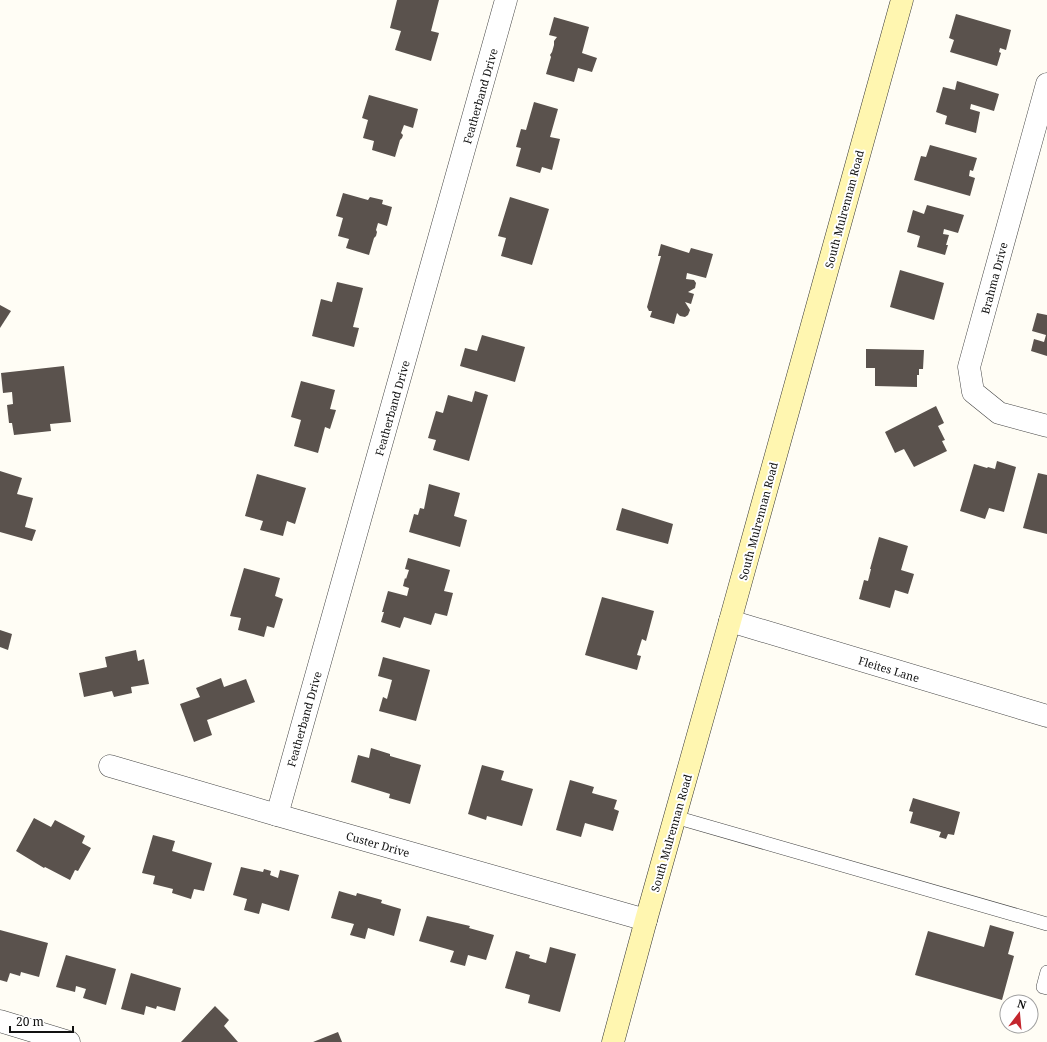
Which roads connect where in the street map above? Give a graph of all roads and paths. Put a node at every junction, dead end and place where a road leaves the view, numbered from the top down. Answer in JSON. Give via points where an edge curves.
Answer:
{"nodes":[{"id":1,"x":506,"y":0,"type":"edge"},
{"id":2,"x":902,"y":0,"type":"edge"},
{"id":3,"x":1047,"y":84,"type":"edge"},
{"id":4,"x":1047,"y":426,"type":"edge"},
{"id":5,"x":730,"y":621,"type":"junction"},
{"id":6,"x":1047,"y":716,"type":"edge"},
{"id":7,"x":110,"y":766,"type":"dead end"},
{"id":8,"x":278,"y":815,"type":"junction"},
{"id":9,"x":675,"y":817,"type":"junction"},
{"id":10,"x":646,"y":920,"type":"junction"},
{"id":11,"x":1047,"y":924,"type":"edge"},
{"id":12,"x":1047,"y":972,"type":"edge"},
{"id":13,"x":1047,"y":988,"type":"edge"},
{"id":14,"x":0,"y":1021,"type":"edge"},
{"id":15,"x":69,"y":1042,"type":"edge"},
{"id":16,"x":613,"y":1042,"type":"edge"}],
"edges":[{"from":1,"to":8,"type":"street","name":"Featherband Drive"},
{"from":2,"to":5,"type":"street","name":"South Mulrennan Road"},
{"from":3,"to":4,"type":"street","name":"Brahma Drive","via":[[969,367],[973,392],[999,413]]},
{"from":5,"to":6,"type":"street","name":"Fleites Lane"},
{"from":5,"to":9,"type":"street","name":"South Mulrennan Road"},
{"from":7,"to":8,"type":"street","name":"Custer Drive"},
{"from":8,"to":10,"type":"street","name":"Custer Drive"},
{"from":9,"to":10,"type":"street","name":"South Mulrennan Road"},
{"from":9,"to":11,"type":"lane"},
{"from":10,"to":16,"type":"street","name":"South Mulrennan Road"},
{"from":12,"to":13,"type":"lane","via":[[1043,987]]},
{"from":14,"to":15,"type":"street"}]}
